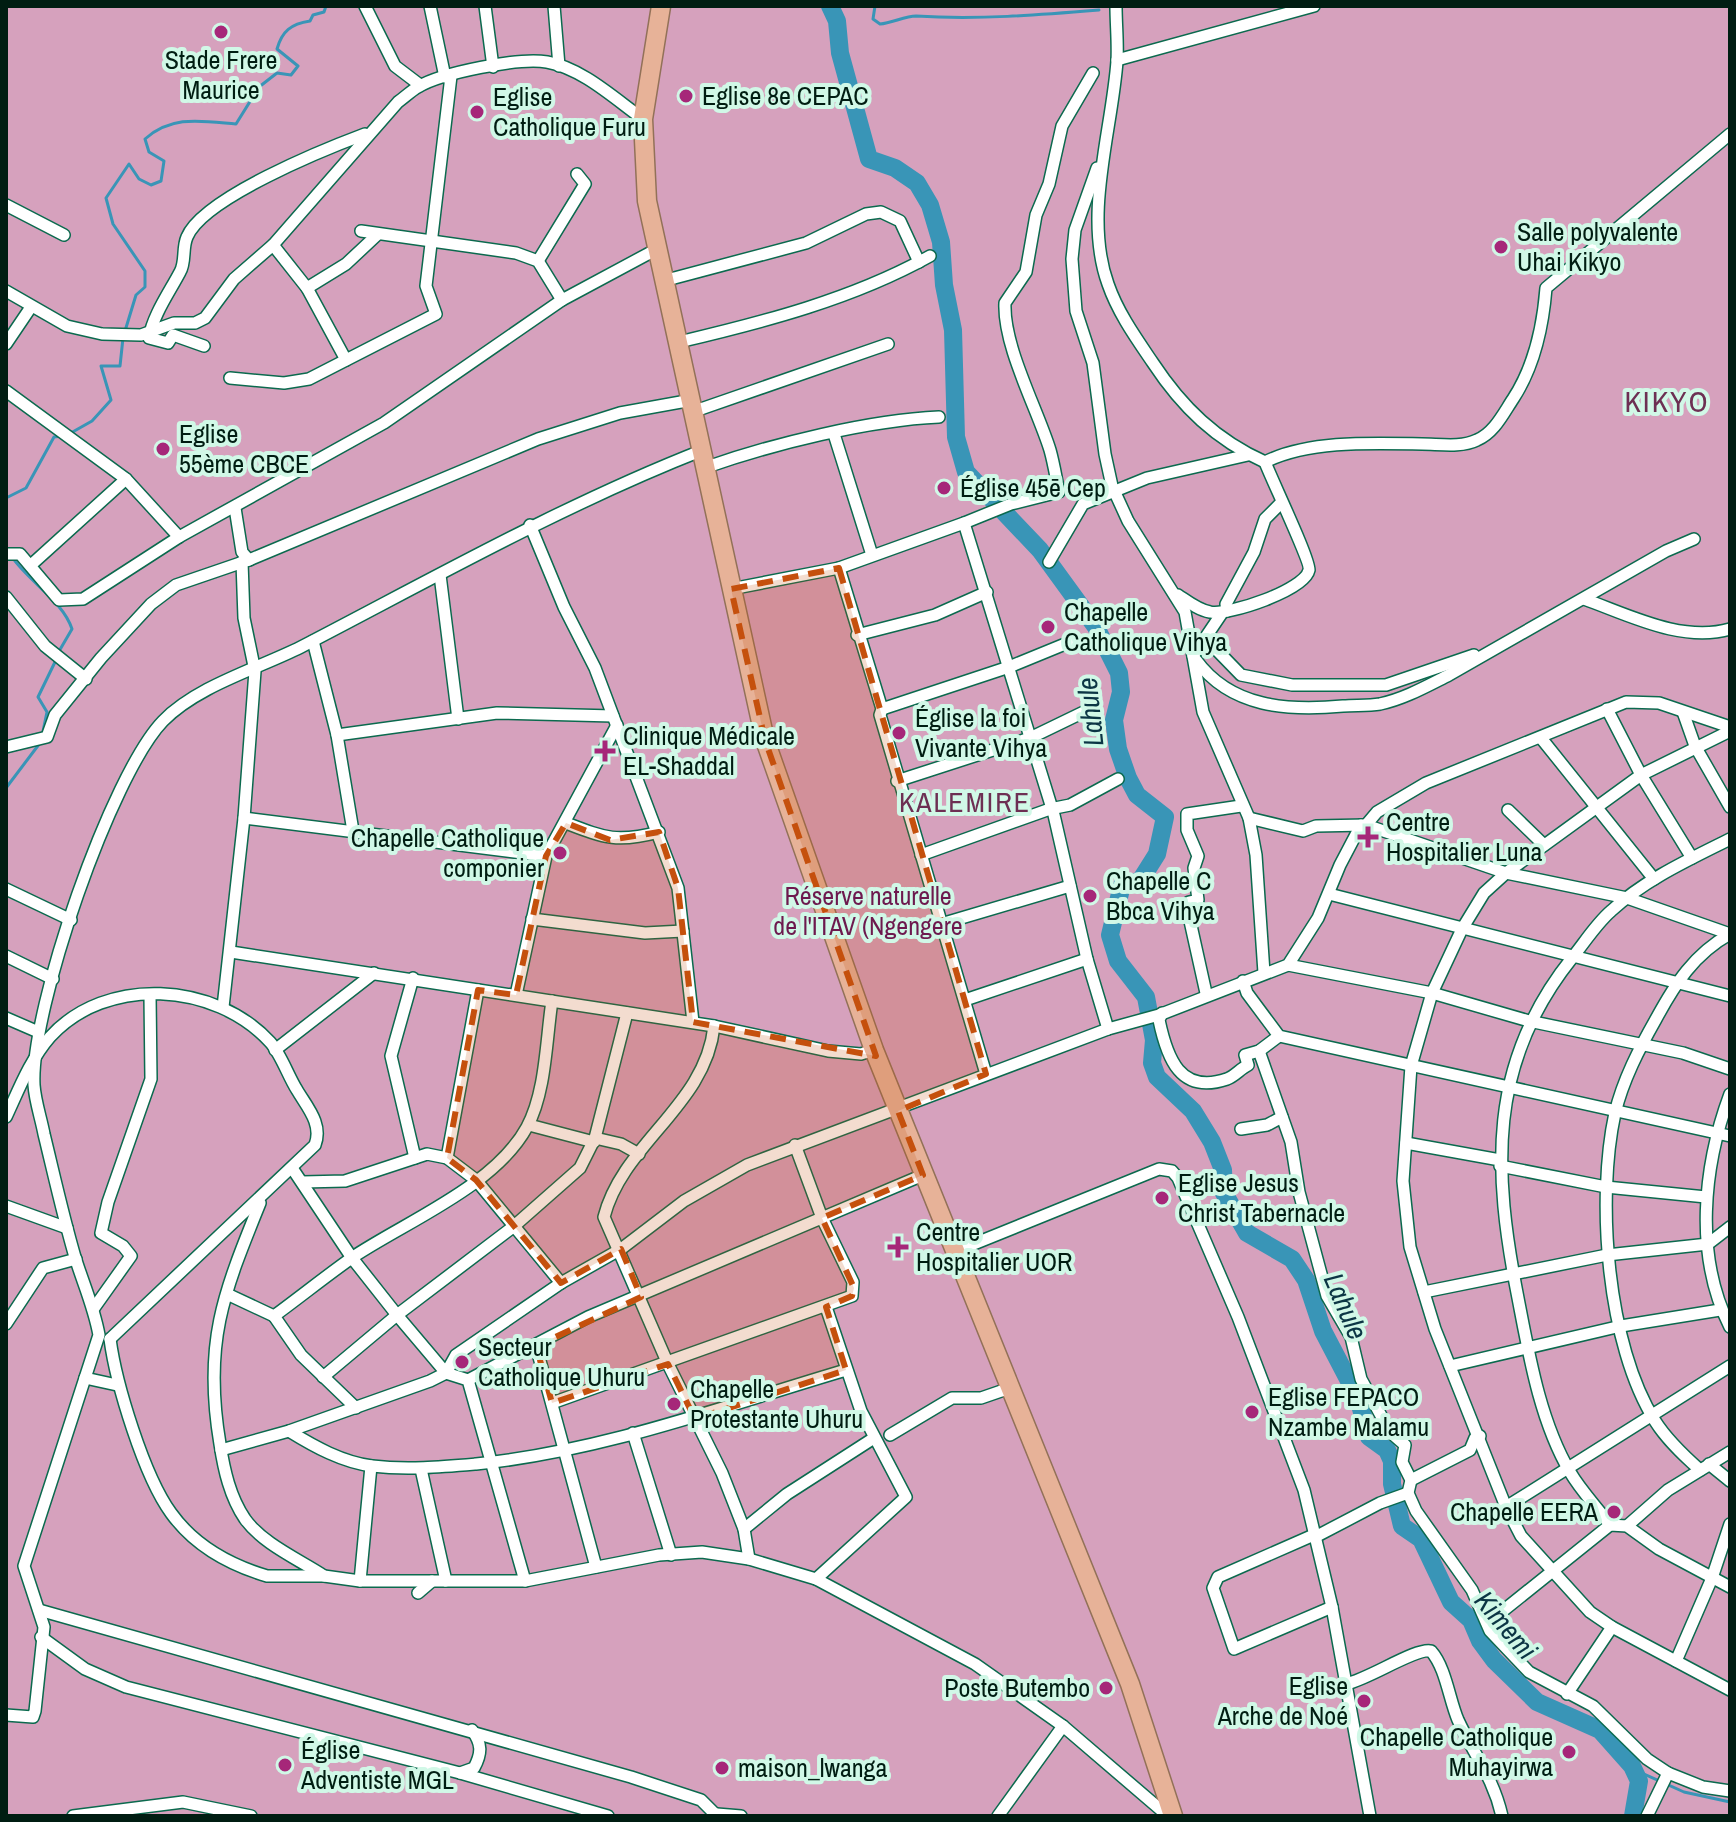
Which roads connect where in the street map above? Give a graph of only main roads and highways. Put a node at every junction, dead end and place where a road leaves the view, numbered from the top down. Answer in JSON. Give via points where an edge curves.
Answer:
{"nodes":[{"id":1,"x":661,"y":6,"type":"edge"},
{"id":2,"x":1171,"y":1816,"type":"edge"}],
"edges":[{"from":1,"to":2,"type":"highway","via":[[643,119],[644,171],[663,281],[765,740],[874,1050],[1130,1684]]}]}
